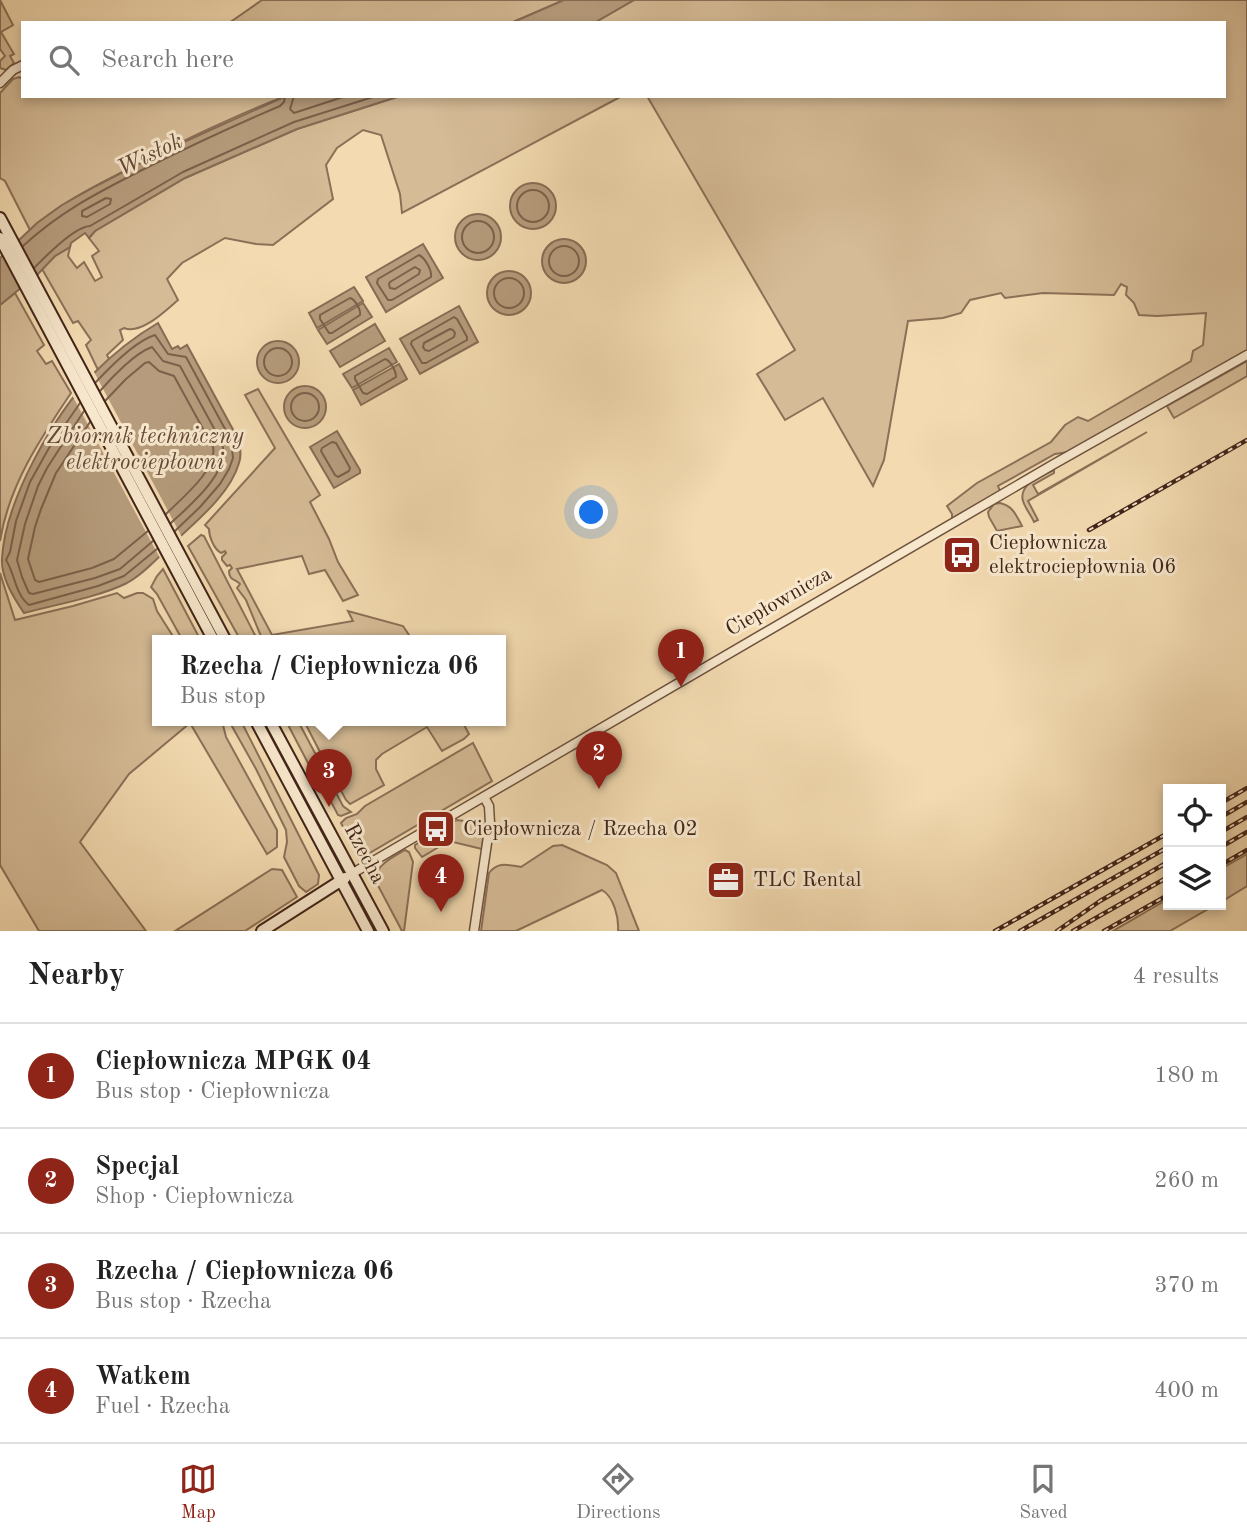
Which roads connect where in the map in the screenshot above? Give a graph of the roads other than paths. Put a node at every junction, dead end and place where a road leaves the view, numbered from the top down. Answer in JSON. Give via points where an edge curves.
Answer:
{"nodes":[{"id":1,"x":21,"y":66,"type":"edge"},
{"id":2,"x":0,"y":83,"type":"edge"},
{"id":3,"x":0,"y":218,"type":"edge"},
{"id":4,"x":0,"y":238,"type":"edge"},
{"id":5,"x":1247,"y":355,"type":"edge"},
{"id":6,"x":181,"y":568,"type":"junction"},
{"id":7,"x":211,"y":635,"type":"edge"},
{"id":8,"x":222,"y":635,"type":"edge"},
{"id":9,"x":259,"y":726,"type":"edge"},
{"id":10,"x":273,"y":726,"type":"edge"},
{"id":11,"x":484,"y":797,"type":"junction"},
{"id":12,"x":353,"y":873,"type":"junction"},
{"id":13,"x":341,"y":880,"type":"junction"},
{"id":14,"x":262,"y":931,"type":"edge"},
{"id":15,"x":368,"y":931,"type":"edge"},
{"id":16,"x":383,"y":931,"type":"edge"},
{"id":17,"x":474,"y":931,"type":"edge"}],
"edges":[{"from":1,"to":2,"type":"street"},
{"from":3,"to":6,"type":"main road"},
{"from":4,"to":6,"type":"main road"},
{"from":5,"to":11,"type":"street","name":"Ciepłownicza"},
{"from":6,"to":7,"type":"main road"},
{"from":6,"to":8,"type":"main road"},
{"from":9,"to":13,"type":"main road","name":"Rzecha"},
{"from":10,"to":12,"type":"main road","name":"Rzecha"},
{"from":11,"to":12,"type":"street","name":"Ciepłownicza"},
{"from":11,"to":17,"type":"street","via":[[490,823]]},
{"from":12,"to":13,"type":"main road","name":"Ciepłownicza"},
{"from":12,"to":16,"type":"main road","name":"Rzecha"},
{"from":13,"to":14,"type":"main road","name":"Ciepłownicza"},
{"from":13,"to":15,"type":"main road","name":"Rzecha"}]}
